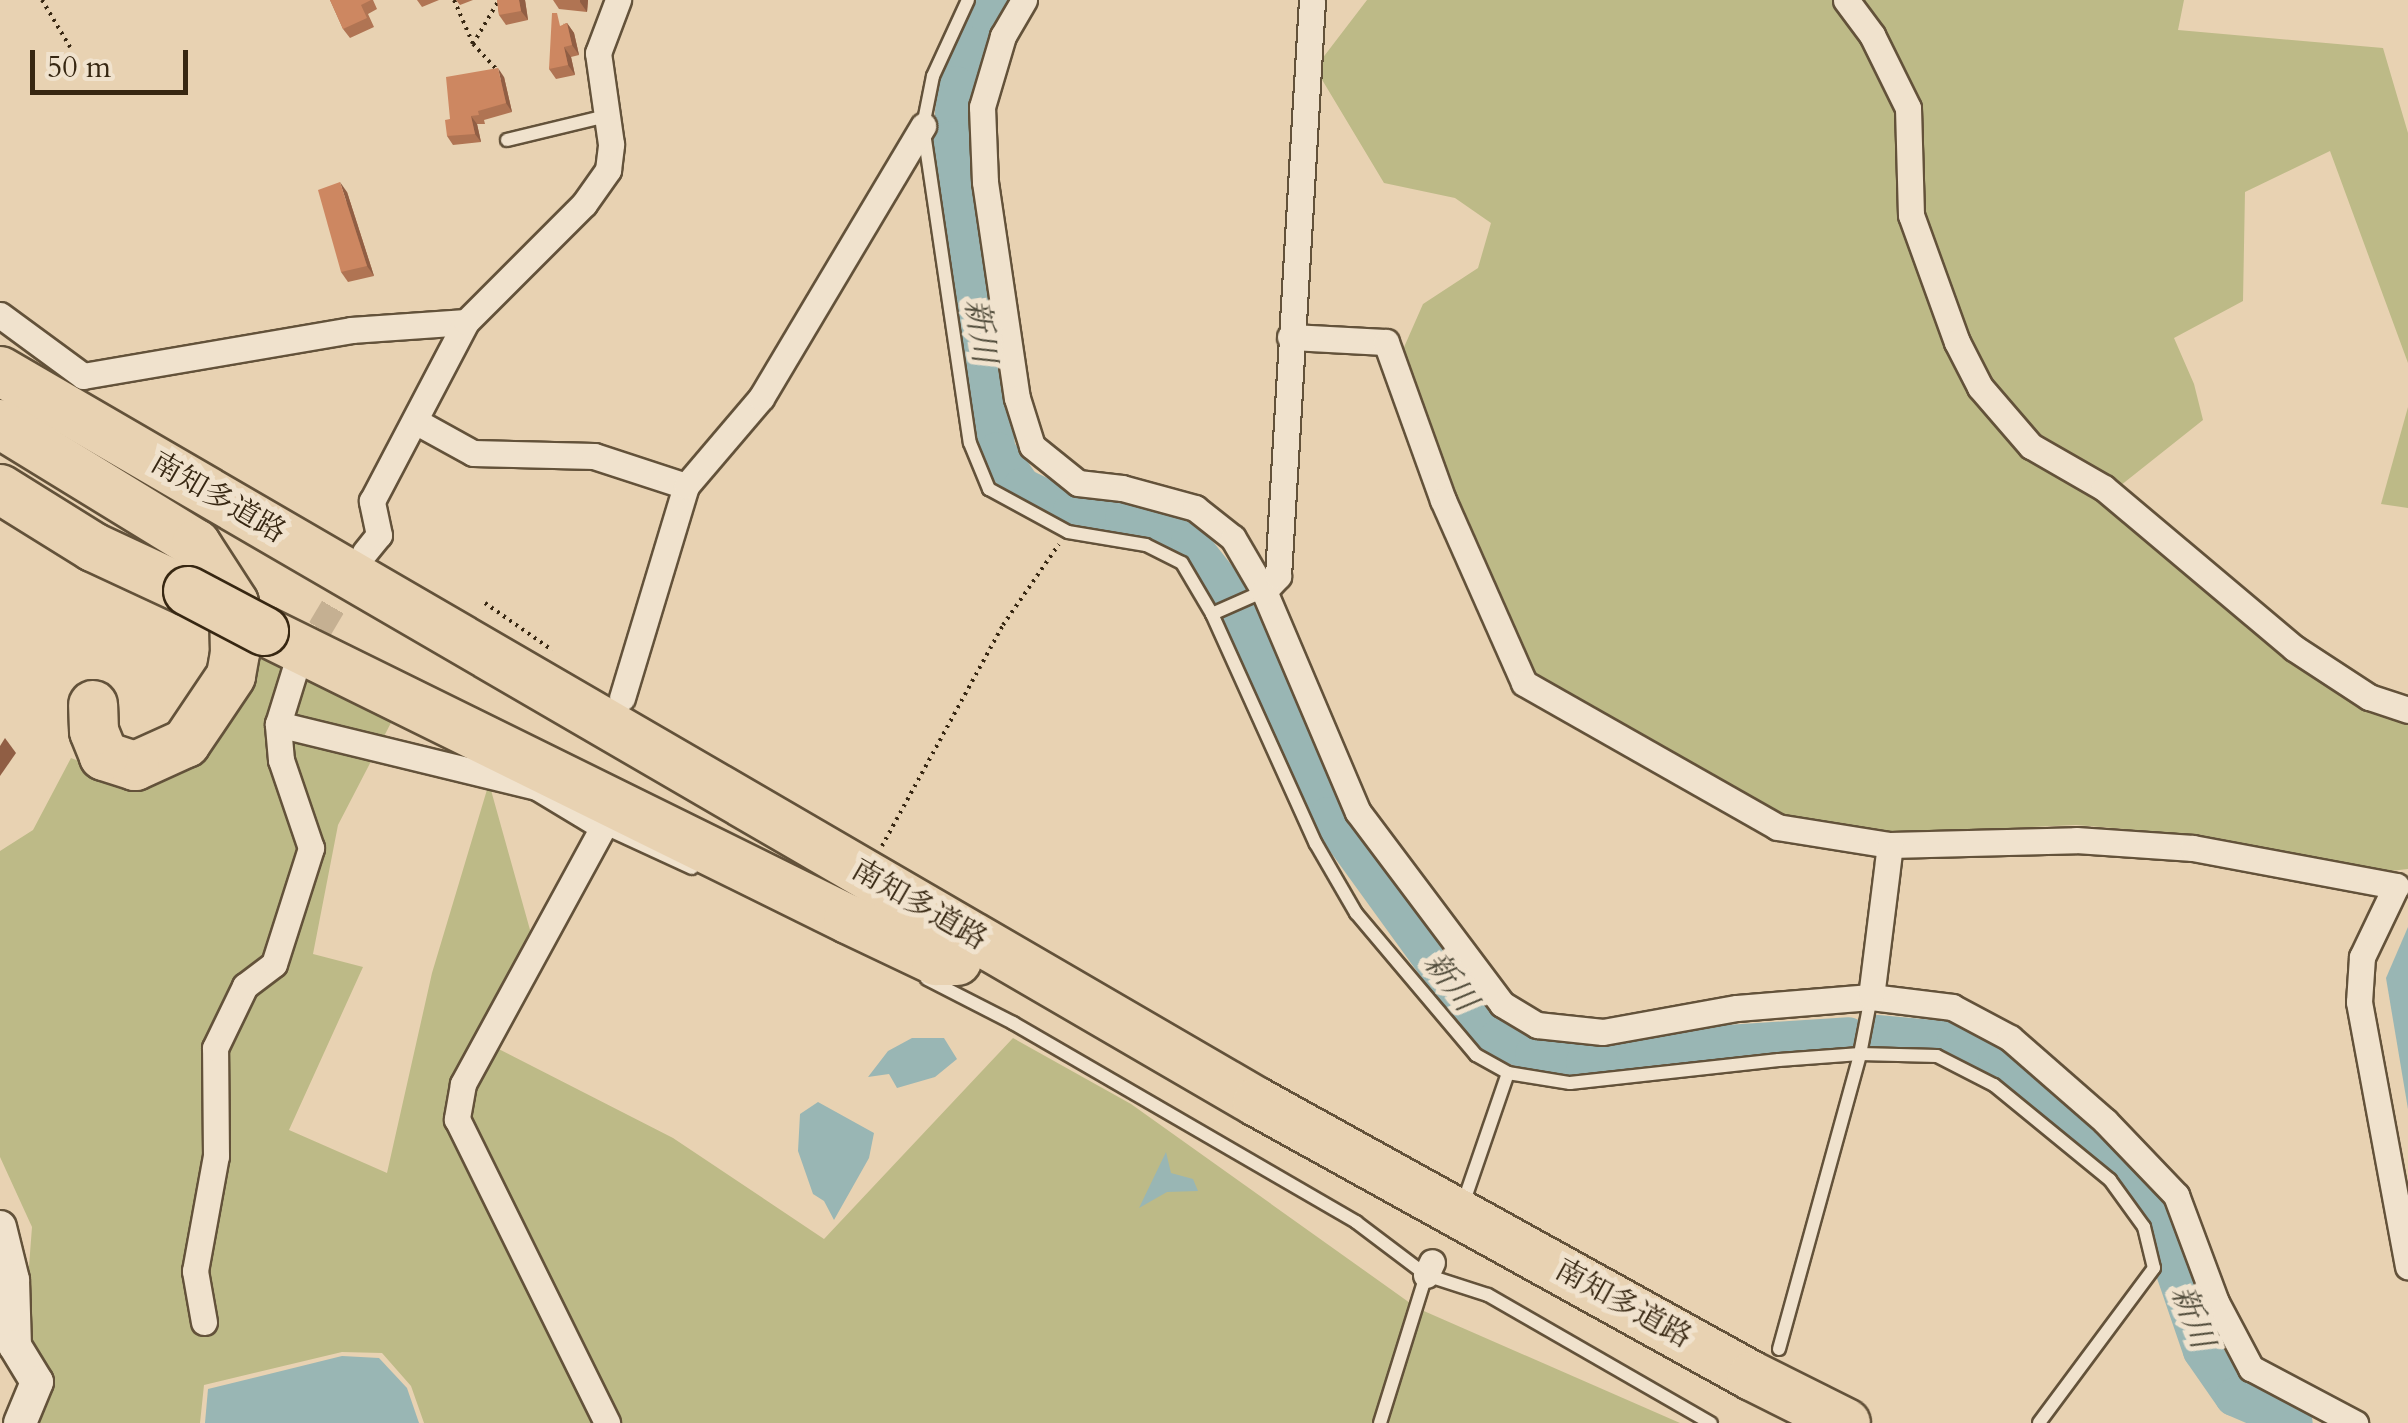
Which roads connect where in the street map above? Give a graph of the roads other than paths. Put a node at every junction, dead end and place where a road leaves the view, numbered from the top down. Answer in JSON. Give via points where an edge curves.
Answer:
{"nodes":[{"id":1,"x":618,"y":0,"type":"edge"},
{"id":2,"x":968,"y":0,"type":"edge"},
{"id":3,"x":1024,"y":0,"type":"edge"},
{"id":4,"x":1312,"y":0,"type":"edge"},
{"id":5,"x":1846,"y":0,"type":"edge"},
{"id":6,"x":606,"y":116,"type":"junction"},
{"id":7,"x":923,"y":126,"type":"junction"},
{"id":8,"x":507,"y":140,"type":"dead end"},
{"id":9,"x":0,"y":316,"type":"edge"},
{"id":10,"x":466,"y":322,"type":"junction"},
{"id":11,"x":1290,"y":337,"type":"junction"},
{"id":12,"x":0,"y":371,"type":"edge"},
{"id":13,"x":0,"y":407,"type":"edge"},
{"id":14,"x":415,"y":421,"type":"junction"},
{"id":15,"x":0,"y":424,"type":"edge"},
{"id":16,"x":686,"y":486,"type":"junction"},
{"id":17,"x":0,"y":489,"type":"edge"},
{"id":18,"x":365,"y":552,"type":"tunnel mouth"},
{"id":19,"x":1264,"y":591,"type":"junction"},
{"id":20,"x":1212,"y":614,"type":"junction"},
{"id":21,"x":296,"y":669,"type":"tunnel mouth"},
{"id":22,"x":622,"y":698,"type":"dead end"},
{"id":23,"x":93,"y":705,"type":"dead end"},
{"id":24,"x":2408,"y":710,"type":"edge"},
{"id":25,"x":278,"y":724,"type":"junction"},
{"id":26,"x":604,"y":826,"type":"junction"},
{"id":27,"x":1890,"y":845,"type":"junction"},
{"id":28,"x":707,"y":875,"type":"dead end"},
{"id":29,"x":936,"y":967,"type":"junction"},
{"id":30,"x":1871,"y":998,"type":"junction"},
{"id":31,"x":1860,"y":1054,"type":"junction"},
{"id":32,"x":1508,"y":1073,"type":"junction"},
{"id":33,"x":1466,"y":1194,"type":"dead end"},
{"id":34,"x":0,"y":1227,"type":"edge"},
{"id":35,"x":2408,"y":1266,"type":"edge"},
{"id":36,"x":1429,"y":1268,"type":"junction"},
{"id":37,"x":204,"y":1322,"type":"dead end"},
{"id":38,"x":1779,"y":1349,"type":"dead end"},
{"id":39,"x":20,"y":1423,"type":"edge"},
{"id":40,"x":606,"y":1423,"type":"edge"},
{"id":41,"x":1380,"y":1423,"type":"edge"},
{"id":42,"x":1711,"y":1423,"type":"edge"},
{"id":43,"x":1777,"y":1423,"type":"edge"},
{"id":44,"x":1846,"y":1423,"type":"edge"},
{"id":45,"x":2039,"y":1423,"type":"edge"},
{"id":46,"x":2355,"y":1423,"type":"edge"}],
"edges":[{"from":1,"to":6,"type":"street","via":[[598,53]]},
{"from":2,"to":7,"type":"lane","via":[[933,76]]},
{"from":3,"to":19,"type":"street","via":[[1003,36],[982,107],[1017,398],[1032,446],[1078,483],[1195,508],[1233,538]]},
{"from":4,"to":11,"type":"street"},
{"from":5,"to":24,"type":"street","via":[[1872,35],[1908,108],[1911,215],[1980,387],[2031,446],[2104,488],[2294,648],[2369,697]]},
{"from":6,"to":8,"type":"lane"},
{"from":6,"to":10,"type":"street","via":[[608,170],[584,204]]},
{"from":7,"to":16,"type":"street","via":[[761,398]]},
{"from":7,"to":20,"type":"lane","via":[[970,443],[989,489],[1068,532],[1146,546],[1182,563]]},
{"from":9,"to":10,"type":"street","via":[[83,376],[351,330]]},
{"from":10,"to":14,"type":"street"},
{"from":11,"to":19,"type":"street","via":[[1278,576]]},
{"from":11,"to":27,"type":"street","via":[[1386,342],[1443,500],[1524,683],[1778,827]]},
{"from":12,"to":44,"type":"highway","name":"南知多道路","via":[[1257,1102]]},
{"from":13,"to":29,"type":"highway","name":"南知多道路"},
{"from":14,"to":16,"type":"street","via":[[473,452],[594,456]]},
{"from":14,"to":18,"type":"street","via":[[372,502],[379,535]]},
{"from":15,"to":23,"type":"highway","via":[[196,544],[234,602],[230,676],[186,742],[135,766],[104,756]]},
{"from":16,"to":22,"type":"street"},
{"from":17,"to":29,"type":"highway","bridge":true,"via":[[92,547],[936,961]]},
{"from":19,"to":20,"type":"lane"},
{"from":19,"to":30,"type":"street","via":[[1358,812],[1502,1004],[1537,1026],[1603,1032],[1737,1008]]},
{"from":20,"to":32,"type":"lane","via":[[1316,844],[1356,913],[1476,1054]]},
{"from":21,"to":25,"type":"street"},
{"from":25,"to":26,"type":"street","via":[[536,787]]},
{"from":25,"to":37,"type":"street","via":[[281,760],[311,848],[274,964],[245,986],[215,1048],[216,1156],[195,1271]]},
{"from":26,"to":28,"type":"lane"},
{"from":26,"to":40,"type":"street","via":[[463,1084],[457,1119]]},
{"from":27,"to":30,"type":"street"},
{"from":27,"to":35,"type":"street","via":[[2076,840],[2193,848],[2396,886],[2362,957],[2359,1002]]},
{"from":29,"to":36,"type":"lane","via":[[1013,1023]]},
{"from":29,"to":43,"type":"highway","name":"南知多道路","via":[[1241,1125]]},
{"from":30,"to":31,"type":"lane"},
{"from":30,"to":46,"type":"street","via":[[1966,1014],[2010,1038],[2105,1121],[2176,1195],[2216,1302],[2251,1368]]},
{"from":31,"to":32,"type":"lane","via":[[1570,1083]]},
{"from":31,"to":38,"type":"lane"},
{"from":31,"to":45,"type":"lane","via":[[1937,1056],[1994,1085],[2110,1180],[2144,1228],[2154,1268]]},
{"from":32,"to":33,"type":"lane"},
{"from":34,"to":39,"type":"street","via":[[13,1280],[14,1346],[37,1382]]},
{"from":36,"to":41,"type":"lane"},
{"from":36,"to":42,"type":"lane"}]}
